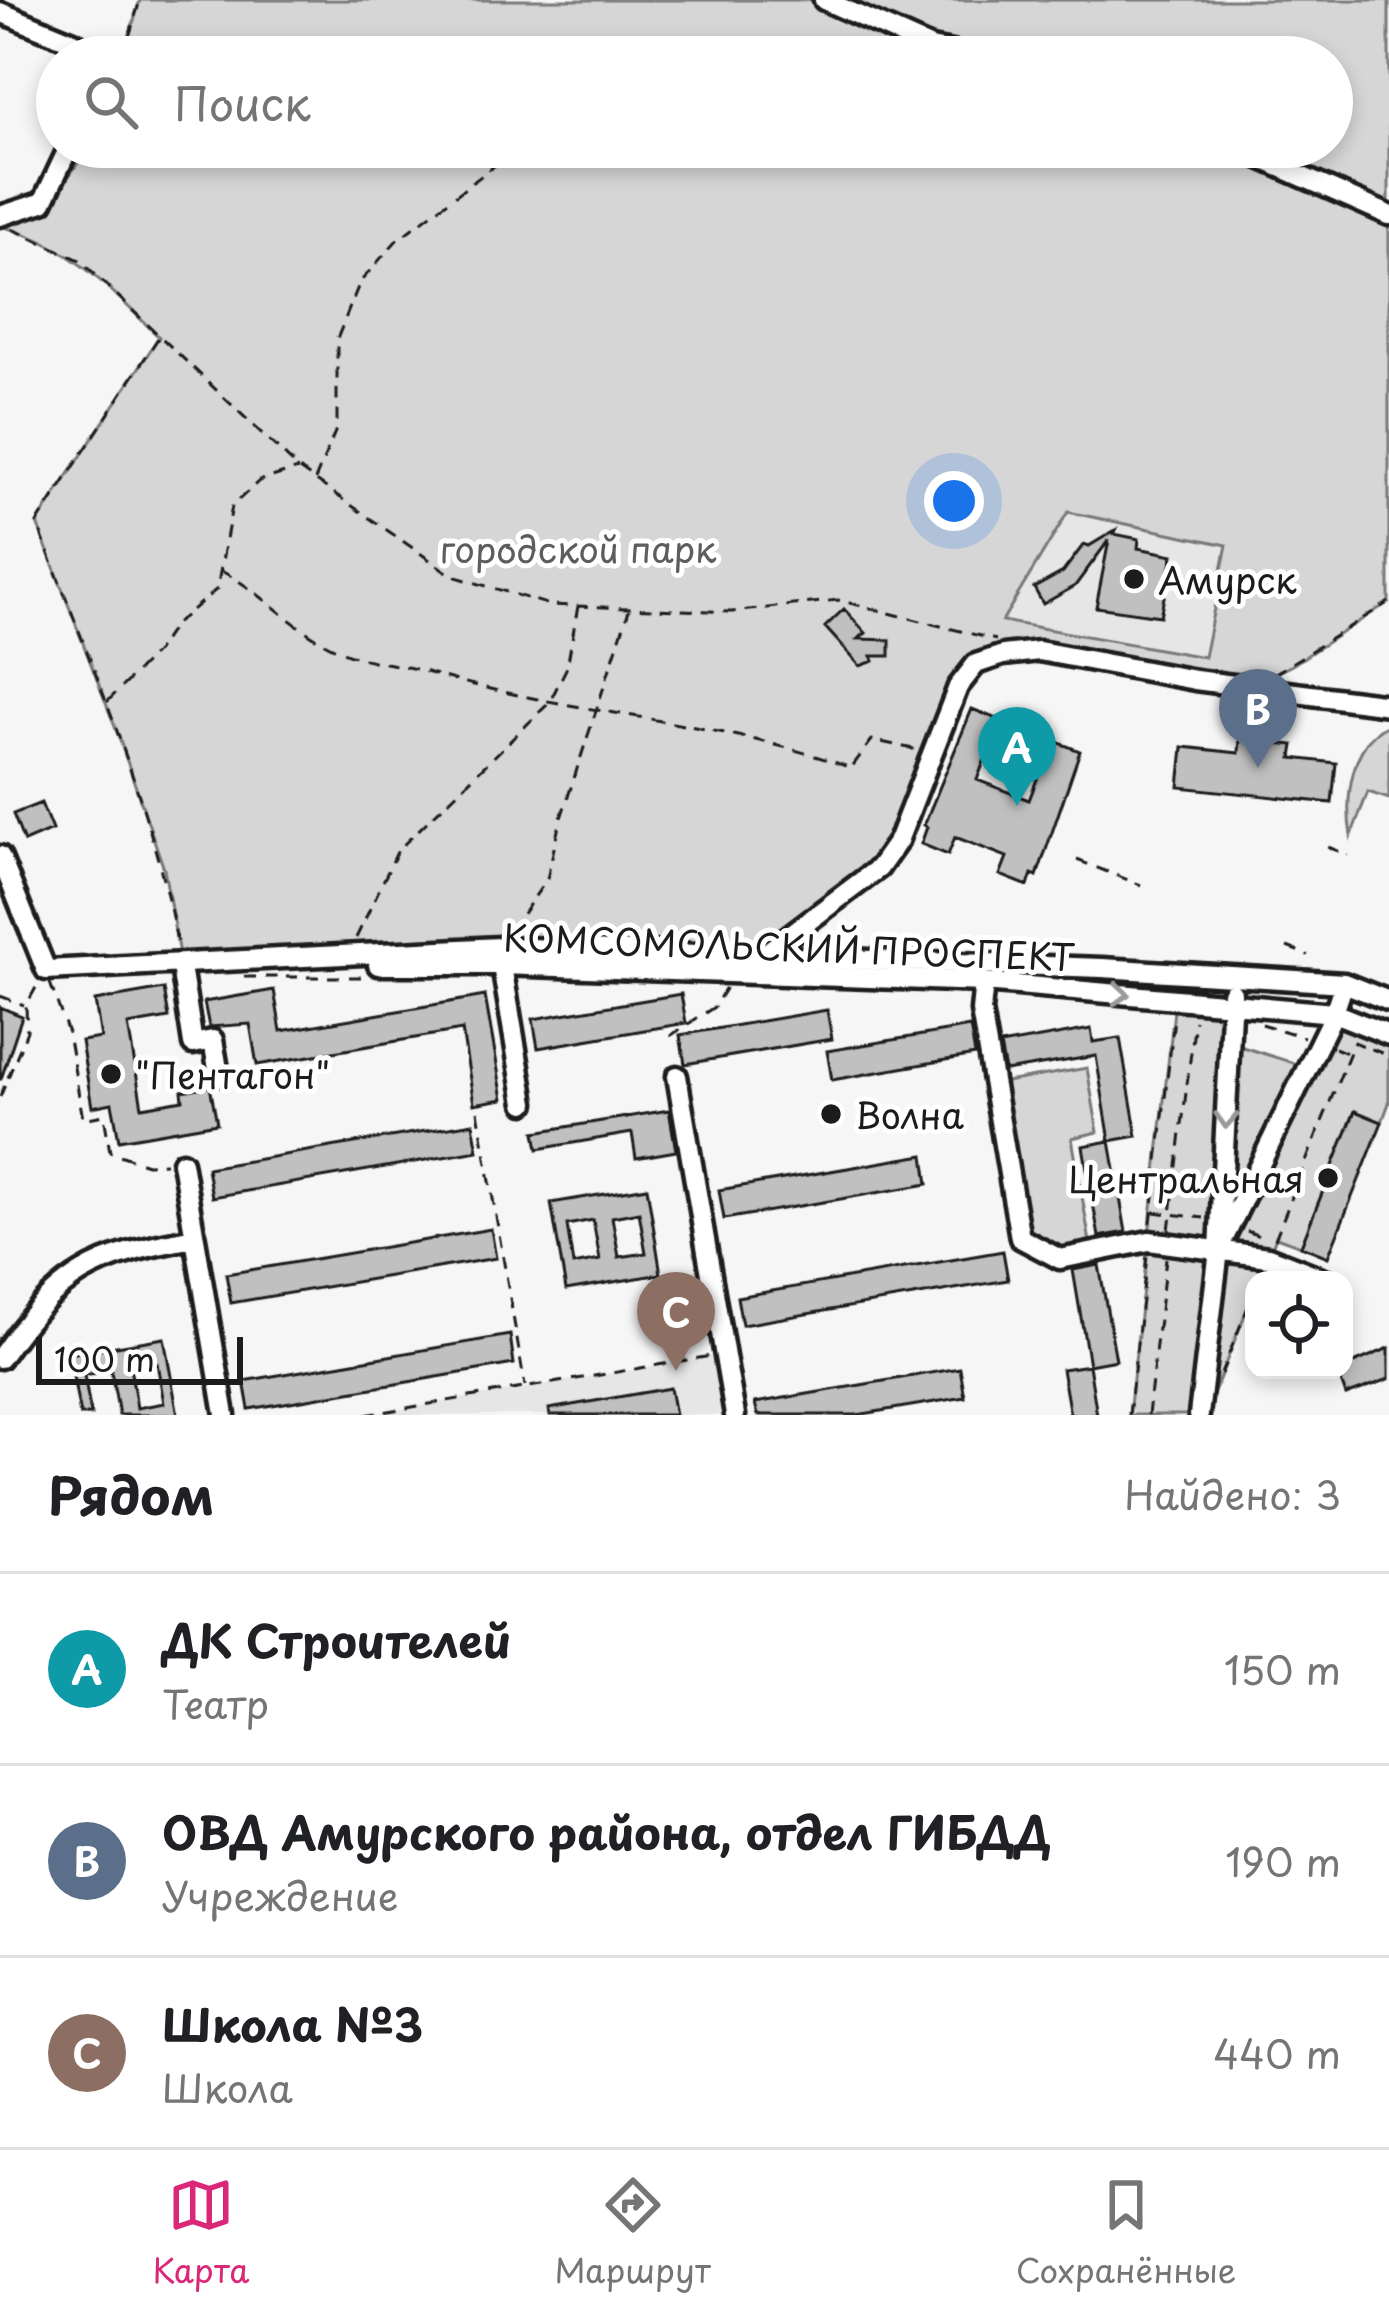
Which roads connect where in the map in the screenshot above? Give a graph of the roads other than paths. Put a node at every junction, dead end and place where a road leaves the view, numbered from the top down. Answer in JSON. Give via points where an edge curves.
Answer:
{"nodes":[{"id":1,"x":824,"y":0,"type":"edge"},
{"id":2,"x":0,"y":12,"type":"edge"},
{"id":3,"x":50,"y":36,"type":"edge"},
{"id":4,"x":904,"y":36,"type":"edge"},
{"id":5,"x":59,"y":168,"type":"edge"},
{"id":6,"x":1283,"y":168,"type":"edge"},
{"id":7,"x":1389,"y":215,"type":"edge"},
{"id":8,"x":0,"y":216,"type":"edge"},
{"id":9,"x":1389,"y":705,"type":"edge"},
{"id":10,"x":0,"y":856,"type":"edge"},
{"id":11,"x":500,"y":956,"type":"junction"},
{"id":12,"x":762,"y":956,"type":"junction"},
{"id":13,"x":182,"y":966,"type":"junction"},
{"id":14,"x":1234,"y":976,"type":"junction"},
{"id":15,"x":984,"y":982,"type":"junction"},
{"id":16,"x":1344,"y":983,"type":"junction"},
{"id":17,"x":1389,"y":1001,"type":"edge"},
{"id":18,"x":1231,"y":1009,"type":"junction"},
{"id":19,"x":1334,"y":1013,"type":"junction"},
{"id":20,"x":1388,"y":1049,"type":"edge"},
{"id":21,"x":219,"y":1075,"type":"dead end"},
{"id":22,"x":677,"y":1076,"type":"dead end"},
{"id":23,"x":524,"y":1103,"type":"dead end"},
{"id":24,"x":182,"y":1162,"type":"road end"},
{"id":25,"x":195,"y":1238,"type":"junction"},
{"id":26,"x":1219,"y":1250,"type":"junction"},
{"id":27,"x":1304,"y":1271,"type":"edge"},
{"id":28,"x":0,"y":1358,"type":"edge"},
{"id":29,"x":225,"y":1415,"type":"edge"},
{"id":30,"x":735,"y":1415,"type":"edge"},
{"id":31,"x":1199,"y":1415,"type":"edge"}],
"edges":[{"from":1,"to":4,"type":"street"},
{"from":2,"to":3,"type":"street"},
{"from":5,"to":8,"type":"street","via":[[43,202]]},
{"from":6,"to":7,"type":"street"},
{"from":9,"to":12,"type":"street","via":[[1039,651],[976,664],[958,687],[898,842],[879,868]]},
{"from":10,"to":13,"type":"street","name":"КОМСОМОЛЬСКИЙ ПРОСПЕКТ","via":[[46,970]]},
{"from":11,"to":12,"type":"street","name":"КОМСОМОЛЬСКИЙ ПРОСПЕКТ"},
{"from":11,"to":13,"type":"street","name":"КОМСОМОЛЬСКИЙ ПРОСПЕКТ"},
{"from":11,"to":13,"type":"street","name":"КОМСОМОЛЬСКИЙ ПРОСПЕКТ"},
{"from":11,"to":15,"type":"street","name":"КОМСОМОЛЬСКИЙ ПРОСПЕКТ"},
{"from":11,"to":23,"type":"street"},
{"from":12,"to":14,"type":"street","name":"КОМСОМОЛЬСКИЙ ПРОСПЕКТ"},
{"from":13,"to":21,"type":"street","via":[[193,1044],[213,1040]]},
{"from":14,"to":16,"type":"street","name":"КОМСОМОЛЬСКИЙ ПРОСПЕКТ"},
{"from":14,"to":18,"type":"street"},
{"from":15,"to":18,"type":"street","name":"КОМСОМОЛЬСКИЙ ПРОСПЕКТ","one_way":true},
{"from":15,"to":26,"type":"street","via":[[981,1011],[1020,1238],[1060,1259],[1158,1242]]},
{"from":16,"to":17,"type":"street","name":"КОМСОМОЛЬСКИЙ ПРОСПЕКТ"},
{"from":16,"to":19,"type":"street"},
{"from":18,"to":19,"type":"street","name":"КОМСОМОЛЬСКИЙ ПРОСПЕКТ"},
{"from":18,"to":26,"type":"street","one_way":true},
{"from":19,"to":20,"type":"street","name":"КОМСОМОЛЬСКИЙ ПРОСПЕКТ"},
{"from":19,"to":26,"type":"street"},
{"from":22,"to":30,"type":"street"},
{"from":24,"to":25,"type":"street"},
{"from":25,"to":28,"type":"street","via":[[130,1250],[72,1276]]},
{"from":25,"to":29,"type":"street"},
{"from":26,"to":27,"type":"street"},
{"from":26,"to":31,"type":"street"}]}
